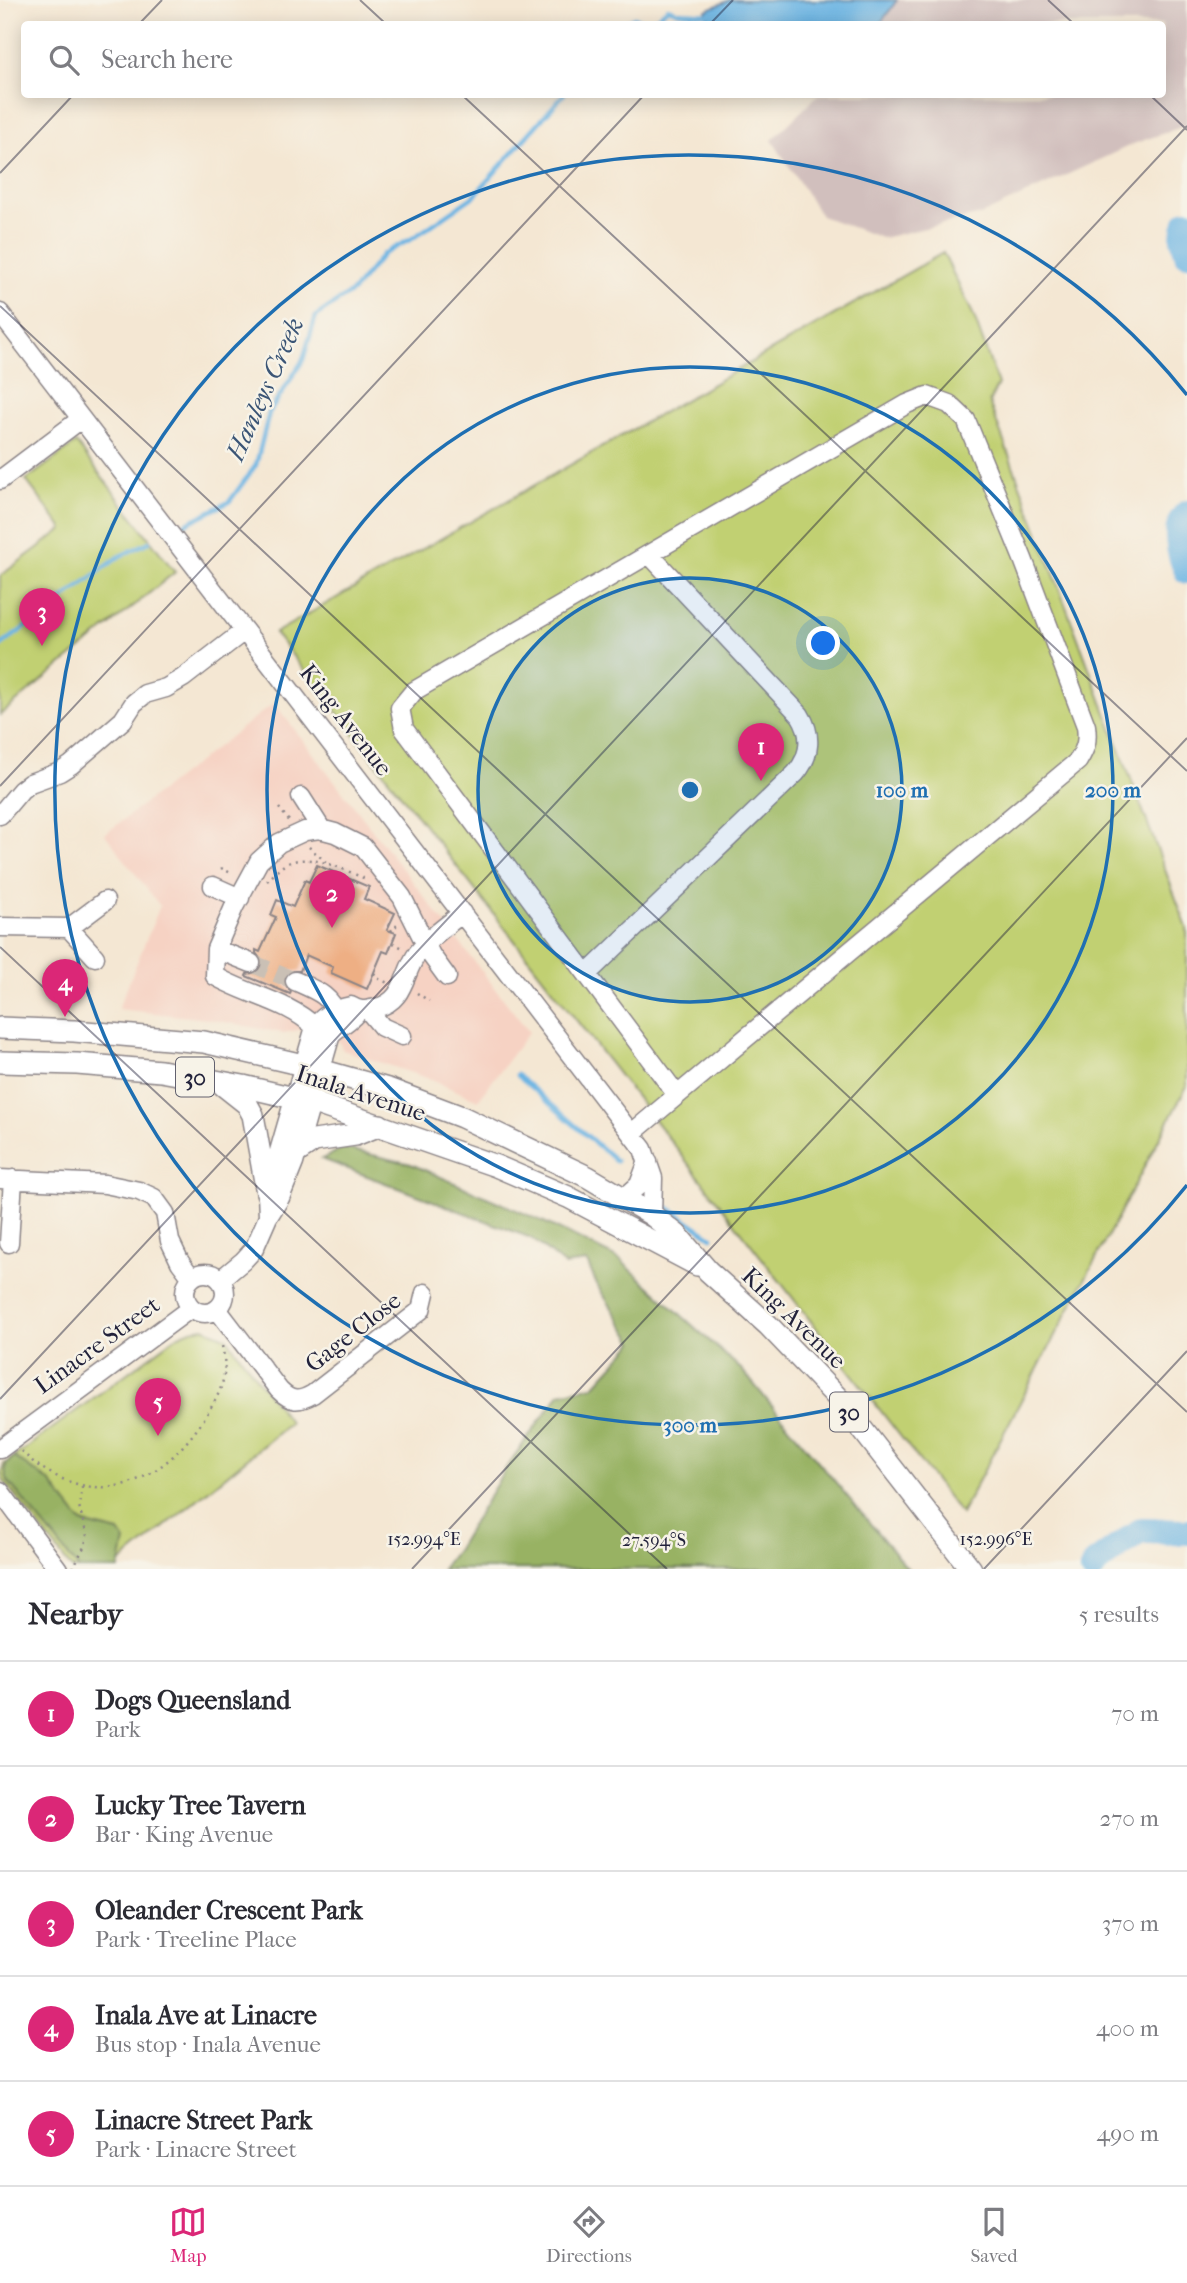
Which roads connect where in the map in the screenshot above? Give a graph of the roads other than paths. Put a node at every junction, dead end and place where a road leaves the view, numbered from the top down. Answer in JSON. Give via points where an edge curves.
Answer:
{"nodes":[{"id":1,"x":0,"y":313,"type":"edge"},
{"id":2,"x":81,"y":419,"type":"junction"},
{"id":3,"x":2,"y":474,"type":"edge"},
{"id":4,"x":650,"y":555,"type":"junction"},
{"id":5,"x":244,"y":631,"type":"junction"},
{"id":6,"x":301,"y":796,"type":"dead end"},
{"id":7,"x":0,"y":815,"type":"edge"},
{"id":8,"x":322,"y":830,"type":"junction"},
{"id":9,"x":212,"y":886,"type":"dead end"},
{"id":10,"x":240,"y":898,"type":"junction"},
{"id":11,"x":105,"y":901,"type":"dead end"},
{"id":12,"x":462,"y":913,"type":"junction"},
{"id":13,"x":0,"y":927,"type":"edge"},
{"id":14,"x":69,"y":928,"type":"junction"},
{"id":15,"x":426,"y":943,"type":"junction"},
{"id":16,"x":216,"y":948,"type":"junction"},
{"id":17,"x":95,"y":957,"type":"dead end"},
{"id":18,"x":251,"y":963,"type":"tunnel mouth"},
{"id":19,"x":587,"y":974,"type":"junction"},
{"id":20,"x":447,"y":977,"type":"dead end"},
{"id":21,"x":295,"y":981,"type":"tunnel mouth"},
{"id":22,"x":363,"y":1010,"type":"junction"},
{"id":23,"x":339,"y":1016,"type":"junction"},
{"id":24,"x":315,"y":1027,"type":"junction"},
{"id":25,"x":0,"y":1028,"type":"edge"},
{"id":26,"x":402,"y":1036,"type":"dead end"},
{"id":27,"x":0,"y":1062,"type":"edge"},
{"id":28,"x":311,"y":1068,"type":"junction"},
{"id":29,"x":218,"y":1081,"type":"junction"},
{"id":30,"x":677,"y":1094,"type":"junction"},
{"id":31,"x":302,"y":1100,"type":"junction"},
{"id":32,"x":380,"y":1125,"type":"junction"},
{"id":33,"x":632,"y":1133,"type":"junction"},
{"id":34,"x":296,"y":1153,"type":"junction"},
{"id":35,"x":648,"y":1161,"type":"junction"},
{"id":36,"x":6,"y":1179,"type":"edge"},
{"id":37,"x":274,"y":1196,"type":"junction"},
{"id":38,"x":624,"y":1198,"type":"junction"},
{"id":39,"x":657,"y":1219,"type":"junction"},
{"id":40,"x":9,"y":1243,"type":"dead end"},
{"id":41,"x":684,"y":1258,"type":"joint"},
{"id":42,"x":708,"y":1272,"type":"junction"},
{"id":43,"x":192,"y":1278,"type":"junction"},
{"id":44,"x":220,"y":1280,"type":"junction"},
{"id":45,"x":425,"y":1293,"type":"dead end"},
{"id":46,"x":191,"y":1308,"type":"junction"},
{"id":47,"x":217,"y":1310,"type":"junction"},
{"id":48,"x":0,"y":1449,"type":"edge"},
{"id":49,"x":0,"y":1491,"type":"edge"},
{"id":50,"x":58,"y":1569,"type":"edge"},
{"id":51,"x":971,"y":1569,"type":"edge"}],
"edges":[{"from":1,"to":2,"type":"street","name":"King Avenue"},
{"from":2,"to":3,"type":"street"},
{"from":2,"to":5,"type":"street","name":"King Avenue"},
{"from":4,"to":19,"type":"street","via":[[800,715],[808,728],[807,756],[796,773]]},
{"from":4,"to":19,"type":"street","via":[[414,691],[400,708],[404,729]]},
{"from":4,"to":30,"type":"street","via":[[907,404],[927,396],[949,404],[966,420],[1023,559],[1088,741],[1078,761]]},
{"from":5,"to":7,"type":"street","via":[[166,688],[145,694],[123,720],[71,765],[30,783]]},
{"from":5,"to":12,"type":"street","name":"King Avenue"},
{"from":6,"to":8,"type":"street"},
{"from":8,"to":10,"type":"street","via":[[305,831],[279,843],[259,861]]},
{"from":8,"to":15,"type":"street","via":[[363,848],[401,897]]},
{"from":9,"to":10,"type":"street"},
{"from":10,"to":16,"type":"street"},
{"from":11,"to":14,"type":"street"},
{"from":12,"to":15,"type":"street"},
{"from":12,"to":33,"type":"street","name":"King Avenue"},
{"from":13,"to":14,"type":"street"},
{"from":14,"to":17,"type":"street"},
{"from":15,"to":20,"type":"street"},
{"from":15,"to":22,"type":"street","via":[[397,997],[386,1005]]},
{"from":16,"to":18,"type":"street"},
{"from":16,"to":24,"type":"street","via":[[215,976],[302,1014]]},
{"from":19,"to":30,"type":"street"},
{"from":21,"to":23,"type":"street","via":[[322,993]]},
{"from":22,"to":23,"type":"street","via":[[355,1017]]},
{"from":22,"to":26,"type":"street","via":[[382,1027]]},
{"from":23,"to":24,"type":"street","via":[[321,1019]]},
{"from":23,"to":28,"type":"street"},
{"from":24,"to":28,"type":"street"},
{"from":25,"to":28,"type":"main road","name":"Inala Avenue","number":"30","via":[[204,1042]]},
{"from":27,"to":29,"type":"main road","name":"Inala Avenue","number":"30","via":[[162,1071]]},
{"from":28,"to":31,"type":"street"},
{"from":28,"to":38,"type":"main road","name":"Inala Avenue","number":"30","via":[[388,1089],[462,1117]]},
{"from":29,"to":31,"type":"main road","name":"Inala Avenue","number":"30"},
{"from":29,"to":37,"type":"main road","via":[[254,1115]]},
{"from":30,"to":33,"type":"street"},
{"from":31,"to":32,"type":"main road","name":"Inala Avenue","number":"30"},
{"from":31,"to":34,"type":"street"},
{"from":31,"to":37,"type":"street"},
{"from":32,"to":34,"type":"main road","via":[[355,1135],[314,1141]]},
{"from":32,"to":41,"type":"main road","name":"Inala Avenue","number":"30","via":[[568,1197]]},
{"from":33,"to":35,"type":"street","name":"King Avenue"},
{"from":34,"to":37,"type":"street"},
{"from":35,"to":38,"type":"street","via":[[639,1185]]},
{"from":35,"to":39,"type":"street","name":"King Avenue"},
{"from":36,"to":40,"type":"street"},
{"from":36,"to":43,"type":"street","via":[[105,1184],[154,1198],[165,1213],[175,1252]]},
{"from":37,"to":44,"type":"street","via":[[254,1249]]},
{"from":38,"to":39,"type":"main road","name":"Inala Avenue","number":"30"},
{"from":39,"to":42,"type":"main road","name":"King Avenue","number":"30"},
{"from":41,"to":42,"type":"main road","name":"King Avenue","number":"30"},
{"from":42,"to":51,"type":"main road","name":"King Avenue","number":"30","via":[[768,1325],[837,1397]]},
{"from":43,"to":44,"type":"street","via":[[206,1273]]},
{"from":43,"to":46,"type":"street","via":[[185,1291]]},
{"from":44,"to":47,"type":"street","via":[[225,1299]]},
{"from":45,"to":47,"type":"street","name":"Gage Close","via":[[421,1310],[313,1394],[295,1401],[279,1390]]},
{"from":46,"to":47,"type":"street","via":[[207,1314]]},
{"from":46,"to":48,"type":"street","name":"Linacre Street"},
{"from":49,"to":50,"type":"street"}]}
